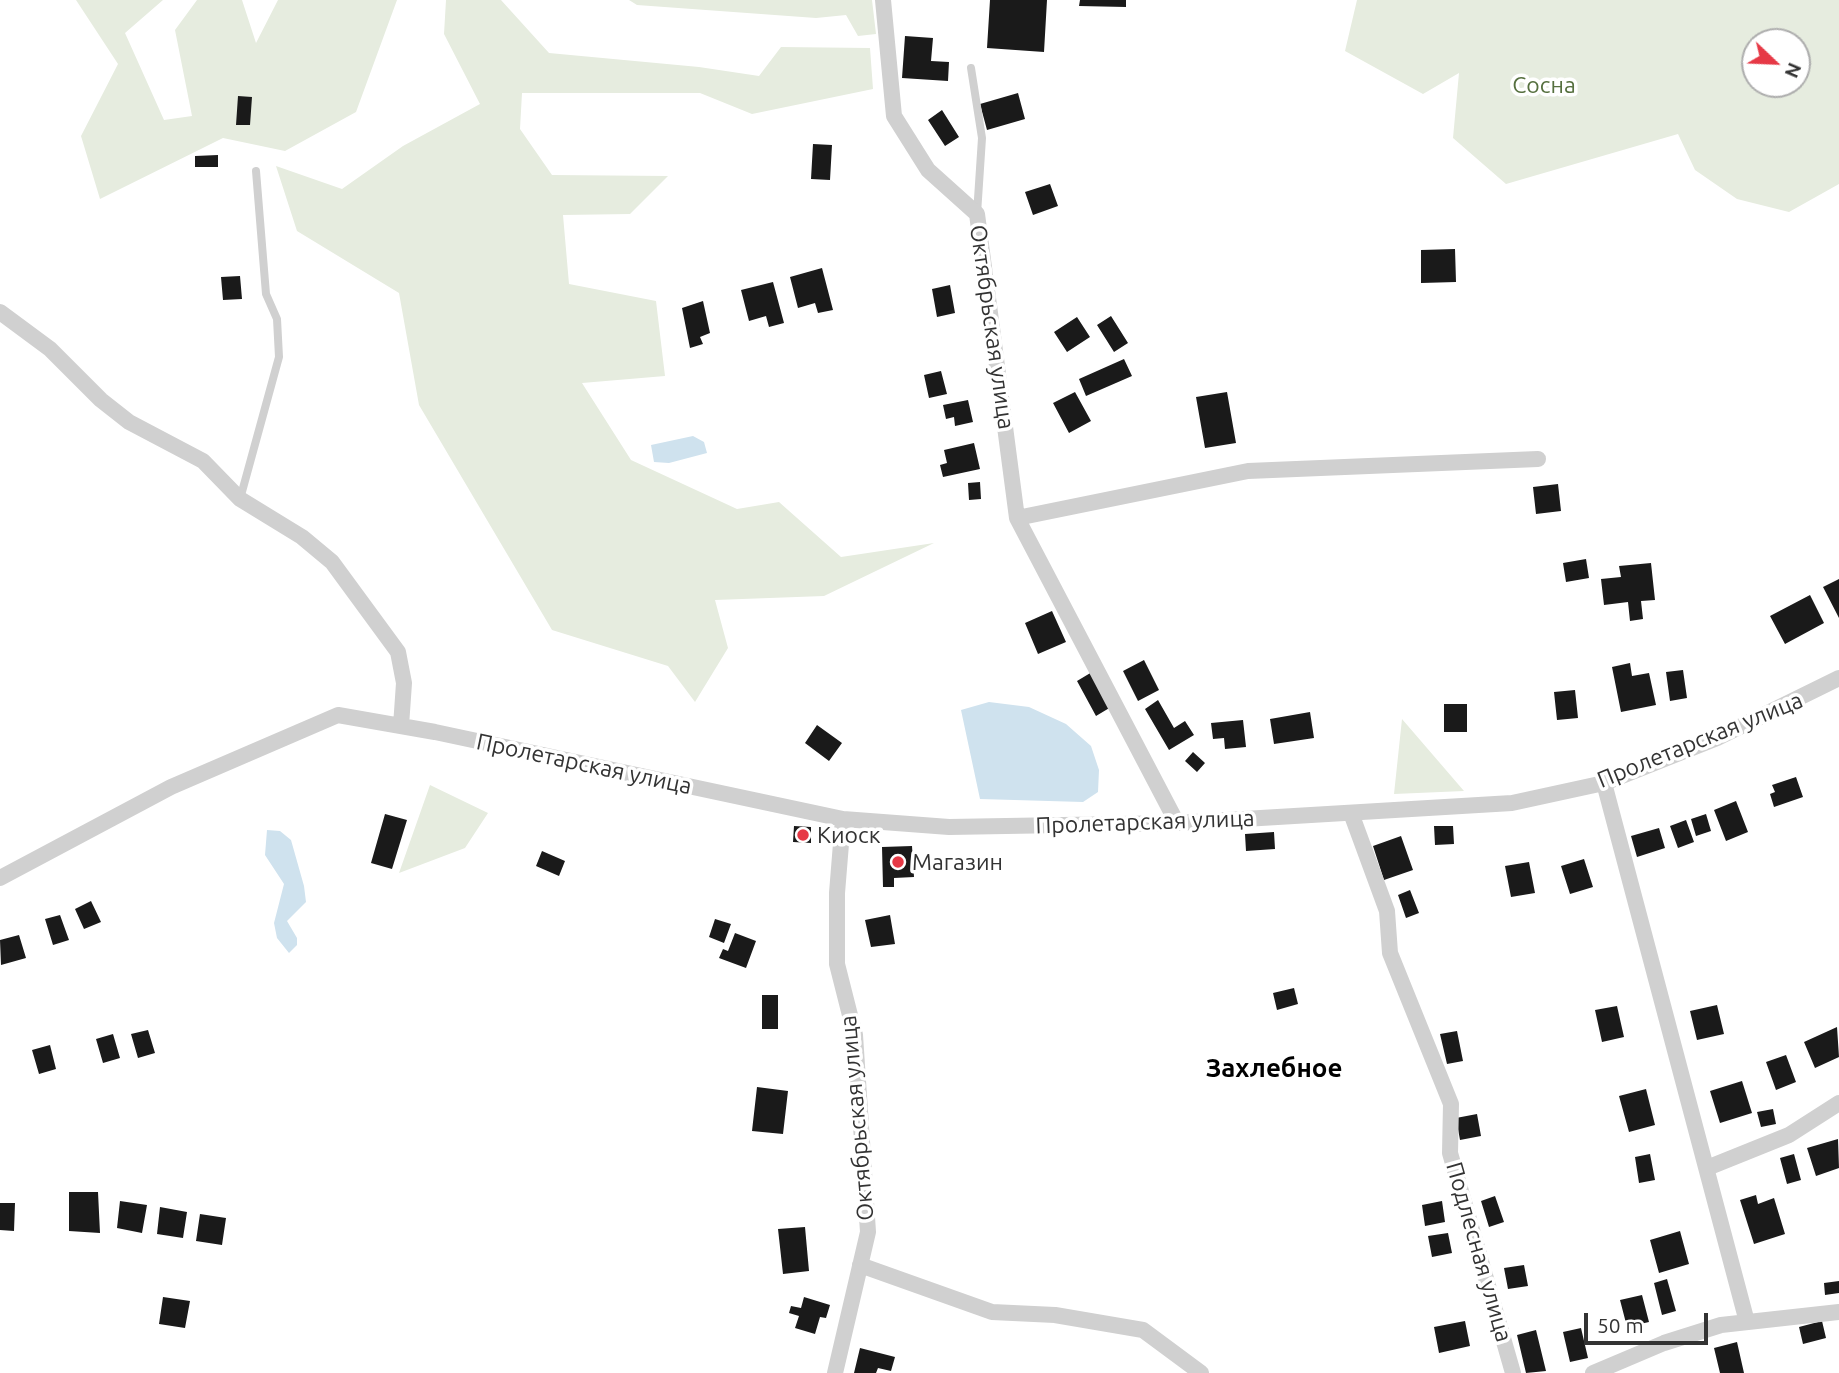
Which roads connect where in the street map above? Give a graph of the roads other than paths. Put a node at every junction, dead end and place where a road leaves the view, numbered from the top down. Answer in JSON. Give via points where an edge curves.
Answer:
{"nodes":[{"id":1,"x":883,"y":0,"type":"edge"},
{"id":2,"x":971,"y":68,"type":"dead end"},
{"id":3,"x":256,"y":171,"type":"dead end"},
{"id":4,"x":977,"y":214,"type":"junction"},
{"id":5,"x":0,"y":312,"type":"edge"},
{"id":6,"x":1538,"y":459,"type":"dead end"},
{"id":7,"x":240,"y":499,"type":"junction"},
{"id":8,"x":1017,"y":518,"type":"junction"},
{"id":9,"x":1839,"y":678,"type":"edge"},
{"id":10,"x":401,"y":726,"type":"junction"},
{"id":11,"x":1604,"y":783,"type":"junction"},
{"id":12,"x":1351,"y":813,"type":"junction"},
{"id":13,"x":843,"y":819,"type":"junction"},
{"id":14,"x":1177,"y":823,"type":"junction"},
{"id":15,"x":0,"y":878,"type":"edge"},
{"id":16,"x":1839,"y":1103,"type":"edge"},
{"id":17,"x":1707,"y":1168,"type":"junction"},
{"id":18,"x":860,"y":1265,"type":"junction"},
{"id":19,"x":1839,"y":1312,"type":"edge"},
{"id":20,"x":1747,"y":1322,"type":"junction"},
{"id":21,"x":835,"y":1373,"type":"edge"},
{"id":22,"x":1200,"y":1373,"type":"edge"},
{"id":23,"x":1513,"y":1373,"type":"edge"},
{"id":24,"x":1593,"y":1373,"type":"edge"}],
"edges":[{"from":1,"to":4,"type":"street","name":"Октябрьская улица","via":[[894,116],[928,170]]},
{"from":2,"to":4,"type":"lane","via":[[982,138]]},
{"from":3,"to":7,"type":"lane","via":[[265,294],[277,319],[279,357]]},
{"from":4,"to":8,"type":"street","name":"Октябрьская улица"},
{"from":5,"to":7,"type":"street","via":[[50,349],[129,422],[203,461]]},
{"from":6,"to":8,"type":"street","via":[[1248,471]]},
{"from":7,"to":10,"type":"street","via":[[302,537],[332,562],[398,652],[404,683]]},
{"from":8,"to":14,"type":"street","name":"Октябрьская улица"},
{"from":9,"to":11,"type":"street","name":"Пролетарская улица","via":[[1717,738]]},
{"from":10,"to":13,"type":"street","name":"Пролетарская улица"},
{"from":10,"to":15,"type":"street","name":"Пролетарская улица","via":[[338,715],[171,787]]},
{"from":11,"to":12,"type":"street","name":"Пролетарская улица","via":[[1512,803]]},
{"from":11,"to":17,"type":"street"},
{"from":12,"to":14,"type":"street","name":"Пролетарская улица"},
{"from":12,"to":23,"type":"street","name":"Подлесная улица","via":[[1387,911],[1390,953],[1451,1104],[1450,1153]]},
{"from":13,"to":14,"type":"street","name":"Пролетарская улица","via":[[949,827]]},
{"from":13,"to":18,"type":"street","name":"Октябрьская улица","via":[[837,964],[855,1035],[867,1222]]},
{"from":16,"to":17,"type":"street","via":[[1789,1135]]},
{"from":17,"to":20,"type":"street"},
{"from":18,"to":21,"type":"street","name":"Октябрьская улица"},
{"from":18,"to":22,"type":"street","via":[[992,1312],[1055,1315],[1143,1330]]},
{"from":19,"to":20,"type":"street"},
{"from":20,"to":24,"type":"street","via":[[1664,1343]]}]}
